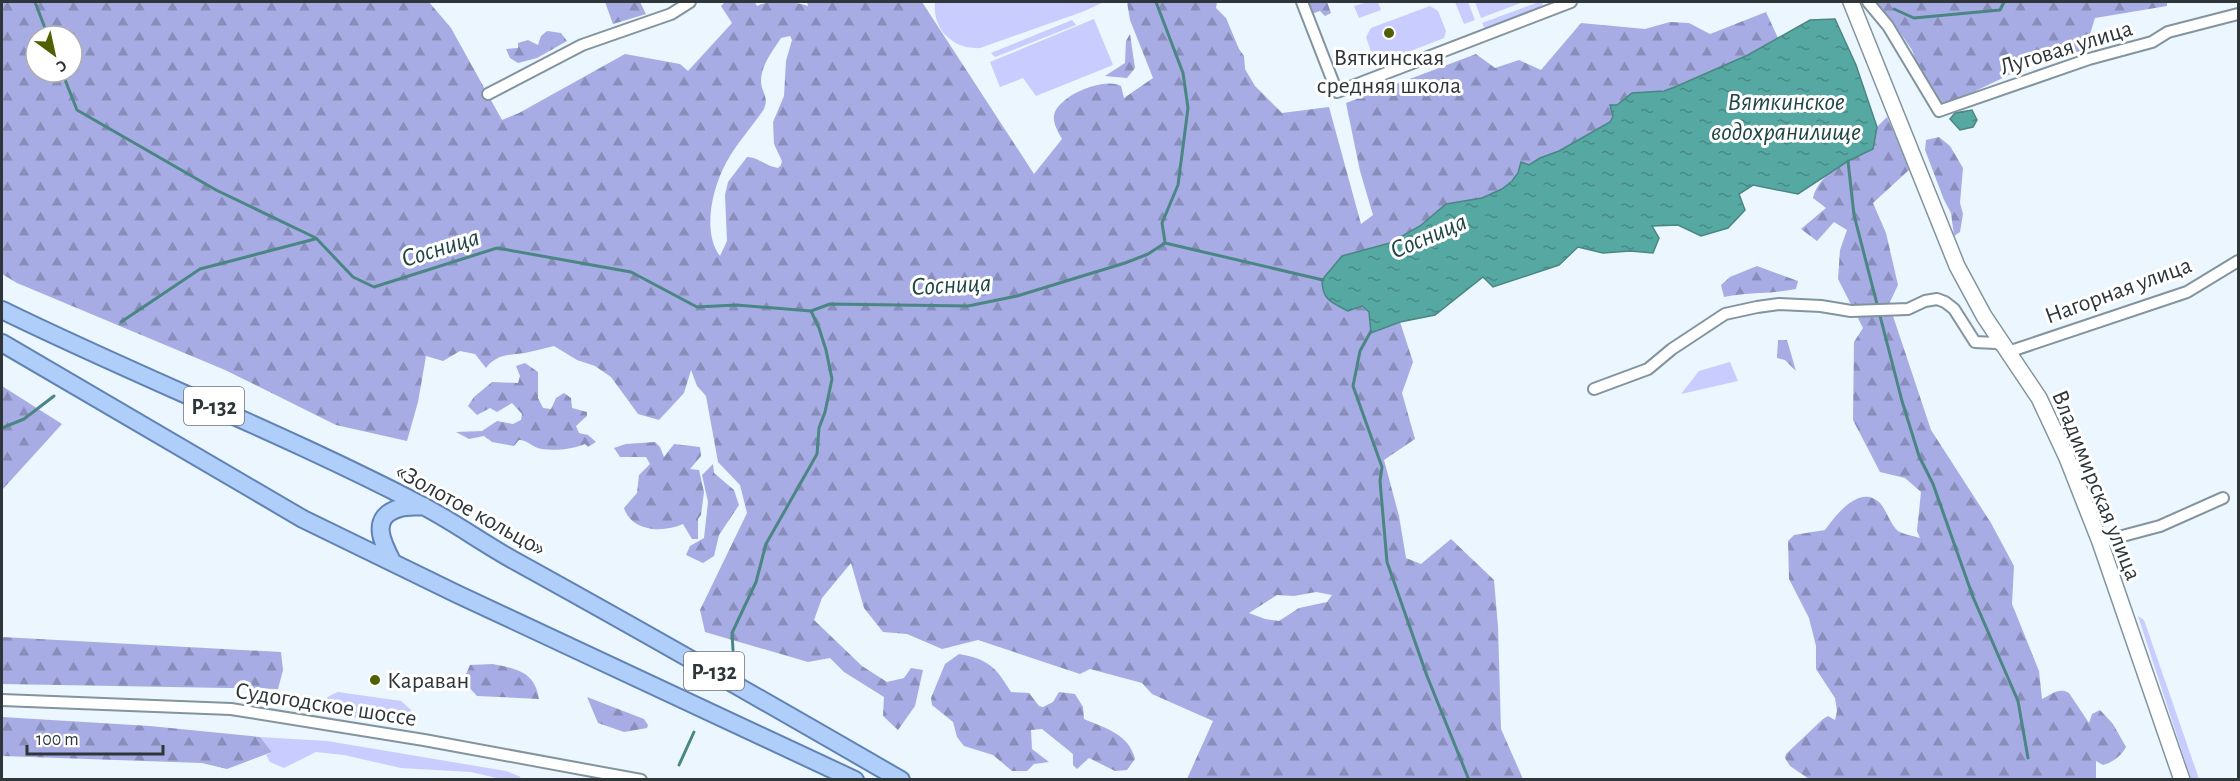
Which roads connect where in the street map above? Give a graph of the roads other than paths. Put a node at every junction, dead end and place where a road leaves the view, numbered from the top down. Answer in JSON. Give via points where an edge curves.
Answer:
{"nodes":[{"id":1,"x":690,"y":2,"type":"edge"},
{"id":2,"x":1302,"y":2,"type":"edge"},
{"id":3,"x":1571,"y":2,"type":"edge"},
{"id":4,"x":1851,"y":2,"type":"edge"},
{"id":5,"x":1868,"y":2,"type":"edge"},
{"id":6,"x":2238,"y":14,"type":"edge"},
{"id":7,"x":488,"y":94,"type":"dead end"},
{"id":8,"x":2238,"y":261,"type":"edge"},
{"id":9,"x":2,"y":310,"type":"edge"},
{"id":10,"x":2,"y":343,"type":"edge"},
{"id":11,"x":2006,"y":349,"type":"junction"},
{"id":12,"x":1594,"y":389,"type":"dead end"},
{"id":13,"x":2223,"y":498,"type":"dead end"},
{"id":14,"x":424,"y":506,"type":"junction"},
{"id":15,"x":2100,"y":542,"type":"junction"},
{"id":16,"x":393,"y":563,"type":"junction"},
{"id":17,"x":2,"y":700,"type":"edge"},
{"id":18,"x":641,"y":780,"type":"edge"},
{"id":19,"x":855,"y":780,"type":"edge"},
{"id":20,"x":901,"y":780,"type":"edge"},
{"id":21,"x":2182,"y":780,"type":"edge"}],
"edges":[{"from":1,"to":7,"type":"street","via":[[671,14],[582,45]]},
{"from":2,"to":3,"type":"street","via":[[1337,92]]},
{"from":4,"to":11,"type":"street","name":"Владимирская улица","via":[[1957,266]]},
{"from":5,"to":6,"type":"street","name":"Луговая улица","via":[[1888,26],[1940,111],[2089,59],[2152,42],[2168,32]]},
{"from":8,"to":11,"type":"street","name":"Нагорная улица","via":[[2187,292]]},
{"from":9,"to":14,"type":"main road","name":"«Золотое кольцо»","number":"Р-132"},
{"from":10,"to":16,"type":"main road","number":"Р-132","via":[[303,519]]},
{"from":11,"to":12,"type":"street","via":[[1996,343],[1975,342],[1954,309],[1937,299],[1908,309],[1851,311],[1779,304],[1725,314],[1696,331],[1648,369]]},
{"from":11,"to":15,"type":"street","name":"Владимирская улица","via":[[2039,398]]},
{"from":13,"to":15,"type":"street","via":[[2160,526]]},
{"from":14,"to":16,"type":"main road","via":[[399,508],[381,523],[380,535]]},
{"from":14,"to":20,"type":"main road","name":"«Золотое кольцо»","number":"Р-132"},
{"from":15,"to":21,"type":"street","name":"Владимирская улица"},
{"from":16,"to":19,"type":"main road","number":"Р-132"},
{"from":17,"to":18,"type":"street","name":"Судогодское шоссе","via":[[231,709]]}]}
